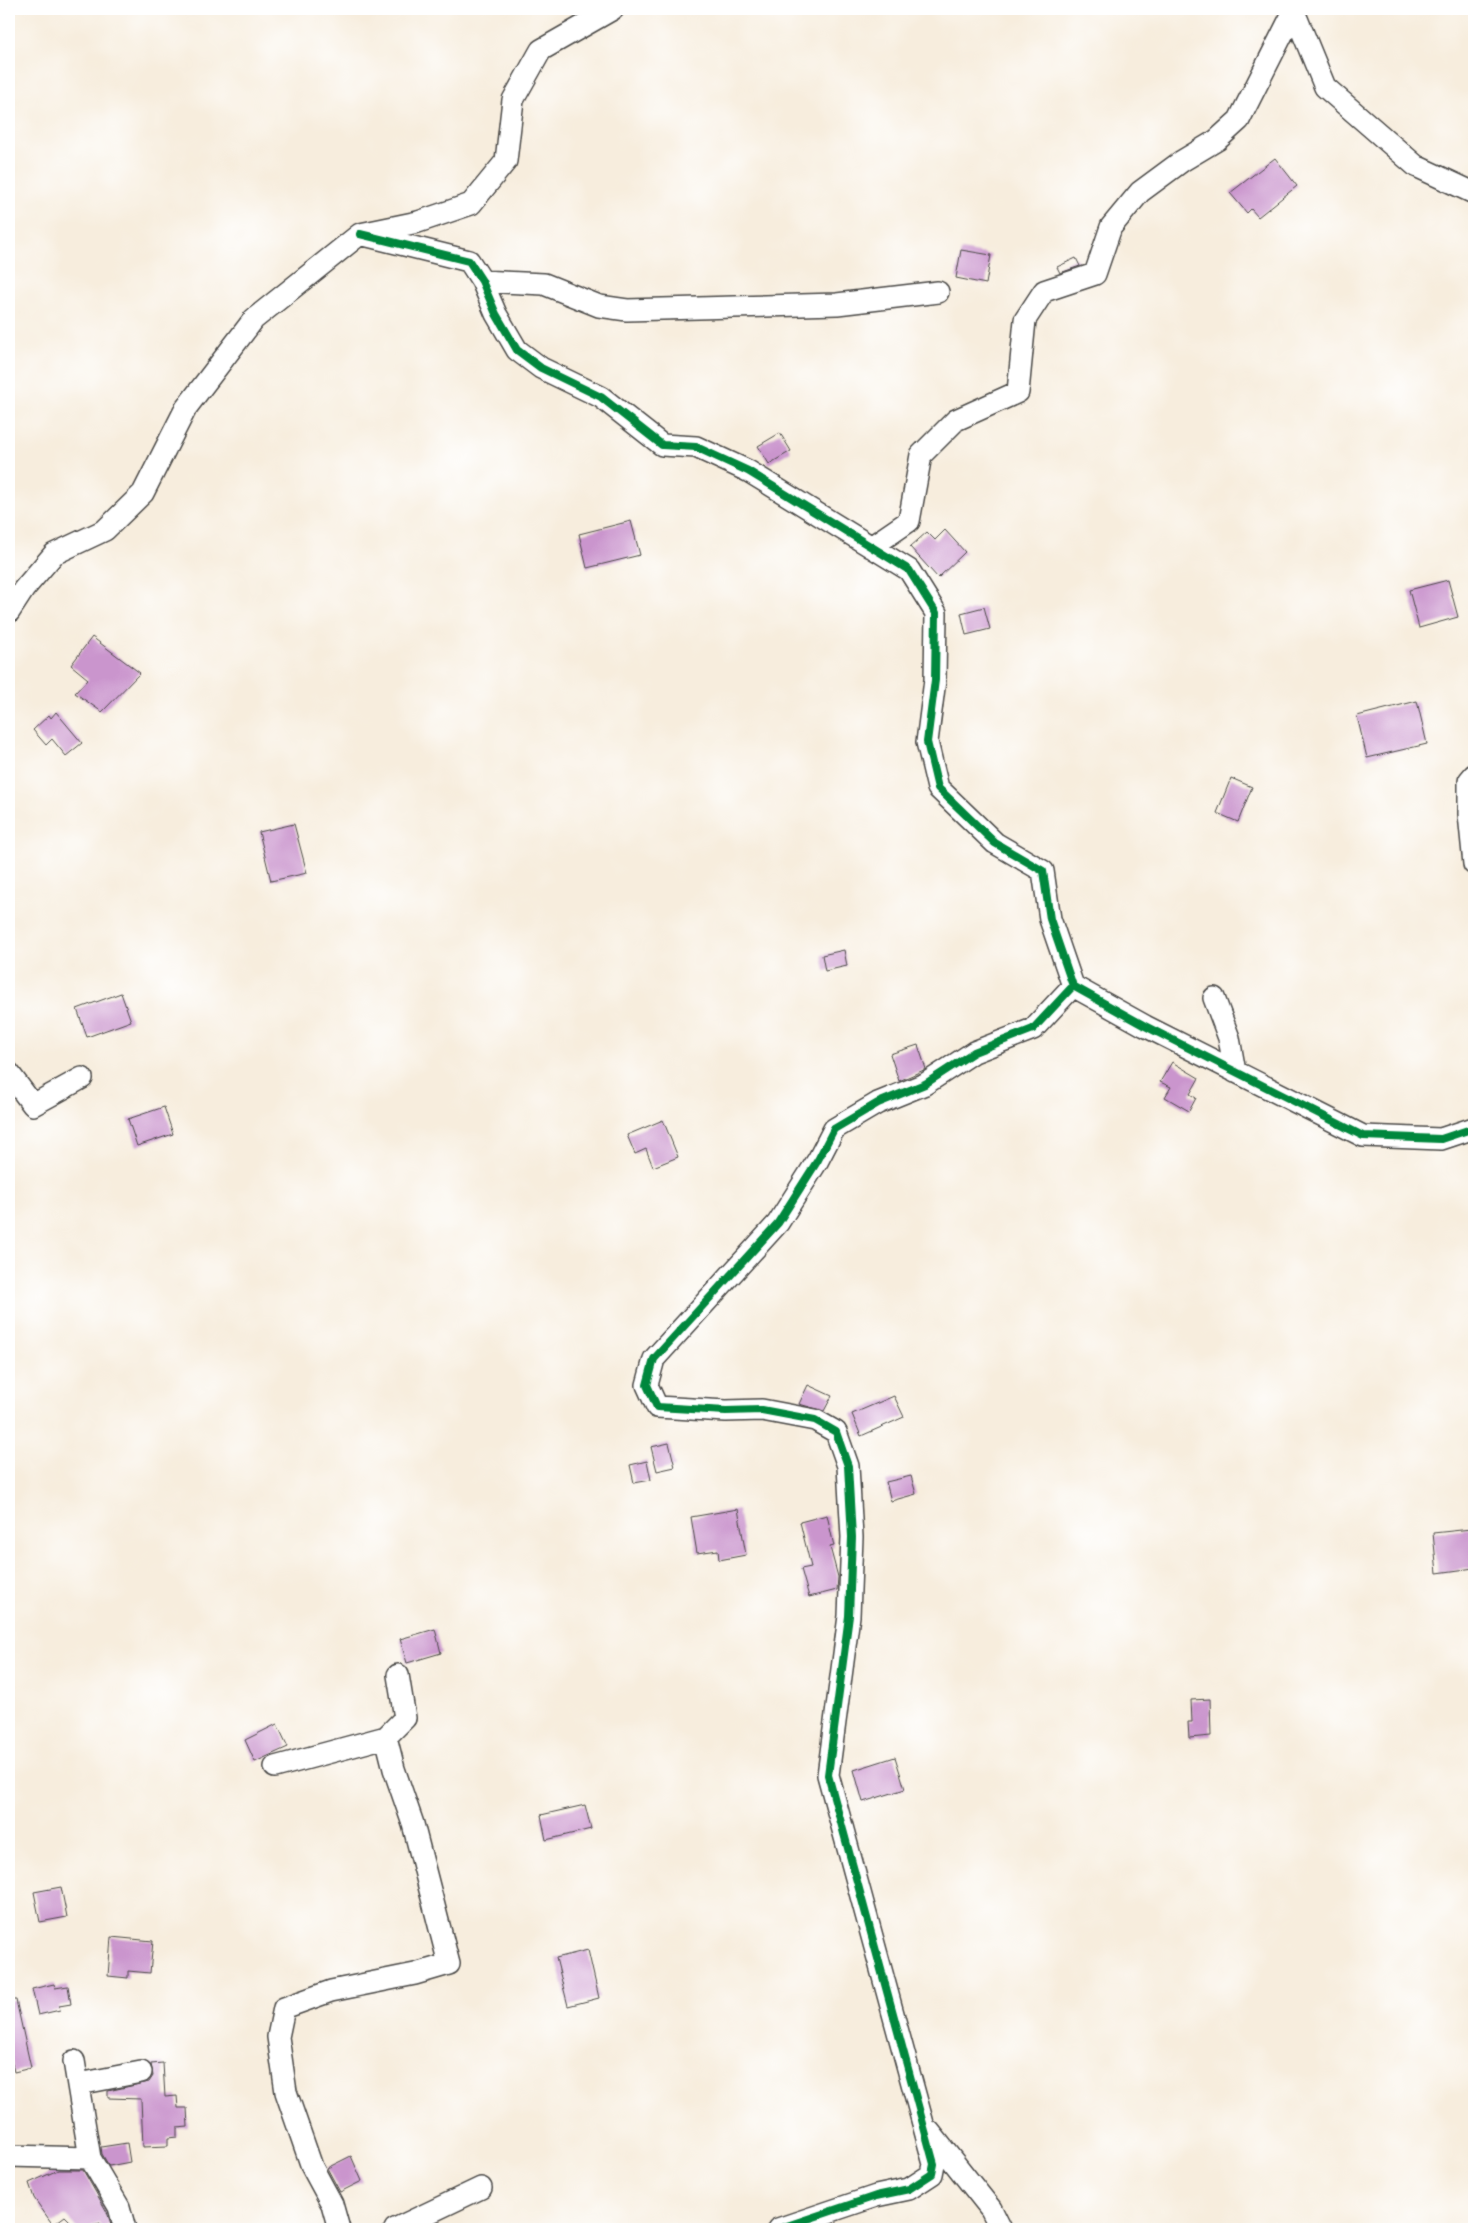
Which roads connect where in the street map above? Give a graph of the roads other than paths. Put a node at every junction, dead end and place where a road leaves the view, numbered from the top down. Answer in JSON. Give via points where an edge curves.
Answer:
{"nodes":[{"id":1,"x":613,"y":9,"type":"edge"},
{"id":2,"x":1294,"y":10,"type":"edge"},
{"id":3,"x":1474,"y":193,"type":"edge"},
{"id":4,"x":360,"y":234,"type":"junction"},
{"id":5,"x":482,"y":280,"type":"junction"},
{"id":6,"x":938,"y":292,"type":"dead end"},
{"id":7,"x":871,"y":547,"type":"junction"},
{"id":8,"x":9,"y":612,"type":"edge"},
{"id":9,"x":1474,"y":775,"type":"edge"},
{"id":10,"x":1474,"y":864,"type":"edge"},
{"id":11,"x":1073,"y":986,"type":"junction"},
{"id":12,"x":1214,"y":998,"type":"dead end"},
{"id":13,"x":9,"y":1072,"type":"edge"},
{"id":14,"x":1235,"y":1072,"type":"junction"},
{"id":15,"x":82,"y":1078,"type":"dead end"},
{"id":16,"x":1474,"y":1128,"type":"edge"},
{"id":17,"x":398,"y":1675,"type":"dead end"},
{"id":18,"x":386,"y":1737,"type":"junction"},
{"id":19,"x":275,"y":1767,"type":"dead end"},
{"id":20,"x":74,"y":2061,"type":"dead end"},
{"id":21,"x":141,"y":2072,"type":"dead end"},
{"id":22,"x":79,"y":2084,"type":"junction"},
{"id":23,"x":923,"y":2122,"type":"junction"},
{"id":24,"x":9,"y":2156,"type":"edge"},
{"id":25,"x":90,"y":2158,"type":"junction"},
{"id":26,"x":481,"y":2188,"type":"dead end"},
{"id":27,"x":125,"y":2229,"type":"edge"},
{"id":28,"x":339,"y":2229,"type":"edge"},
{"id":29,"x":395,"y":2229,"type":"edge"},
{"id":30,"x":778,"y":2229,"type":"edge"},
{"id":31,"x":1001,"y":2229,"type":"edge"}],
"edges":[{"from":1,"to":4,"type":"street","via":[[541,50],[513,100],[506,161],[471,204],[418,222]]},
{"from":2,"to":3,"type":"street","via":[[1325,87],[1416,166]]},
{"from":2,"to":7,"type":"street","via":[[1239,120],[1217,140],[1140,192],[1111,226],[1095,274],[1044,292],[1025,320],[1018,392],[956,420],[921,455],[909,522]]},
{"from":4,"to":5,"type":"street","via":[[469,261]]},
{"from":4,"to":8,"type":"street","via":[[254,319],[186,408],[143,493],[105,530],[54,554]]},
{"from":5,"to":6,"type":"street","via":[[544,284],[599,306],[627,310],[837,304]]},
{"from":5,"to":7,"type":"street","via":[[496,314],[517,350],[541,368],[601,397],[662,445],[696,447],[748,471]]},
{"from":7,"to":11,"type":"street","via":[[909,570],[936,613],[935,680],[927,742],[938,788],[995,843],[1043,871],[1050,919]]},
{"from":9,"to":10,"type":"street","via":[[1469,781],[1469,814]]},
{"from":11,"to":14,"type":"street"},
{"from":11,"to":23,"type":"street","via":[[1033,1029],[974,1052],[925,1084],[878,1103],[834,1129],[778,1222],[654,1359],[647,1385],[657,1406],[726,1412],[762,1410],[815,1420],[836,1432],[848,1466],[852,1537],[849,1616],[828,1775]]},
{"from":12,"to":14,"type":"street","via":[[1229,1038]]},
{"from":13,"to":15,"type":"street","via":[[33,1105]]},
{"from":14,"to":16,"type":"street","via":[[1363,1136],[1441,1139]]},
{"from":17,"to":18,"type":"street","via":[[405,1718]]},
{"from":18,"to":19,"type":"street"},
{"from":18,"to":28,"type":"street","via":[[413,1824],[449,1964],[332,1991],[284,2008],[278,2037],[286,2092],[312,2168],[332,2204]]},
{"from":20,"to":22,"type":"street"},
{"from":21,"to":22,"type":"street"},
{"from":22,"to":25,"type":"street"},
{"from":23,"to":30,"type":"street","via":[[934,2164],[932,2174],[909,2189],[876,2196]]},
{"from":23,"to":31,"type":"street","via":[[991,2209]]},
{"from":24,"to":25,"type":"street"},
{"from":25,"to":27,"type":"street","via":[[118,2207]]},
{"from":26,"to":29,"type":"street"}]}
